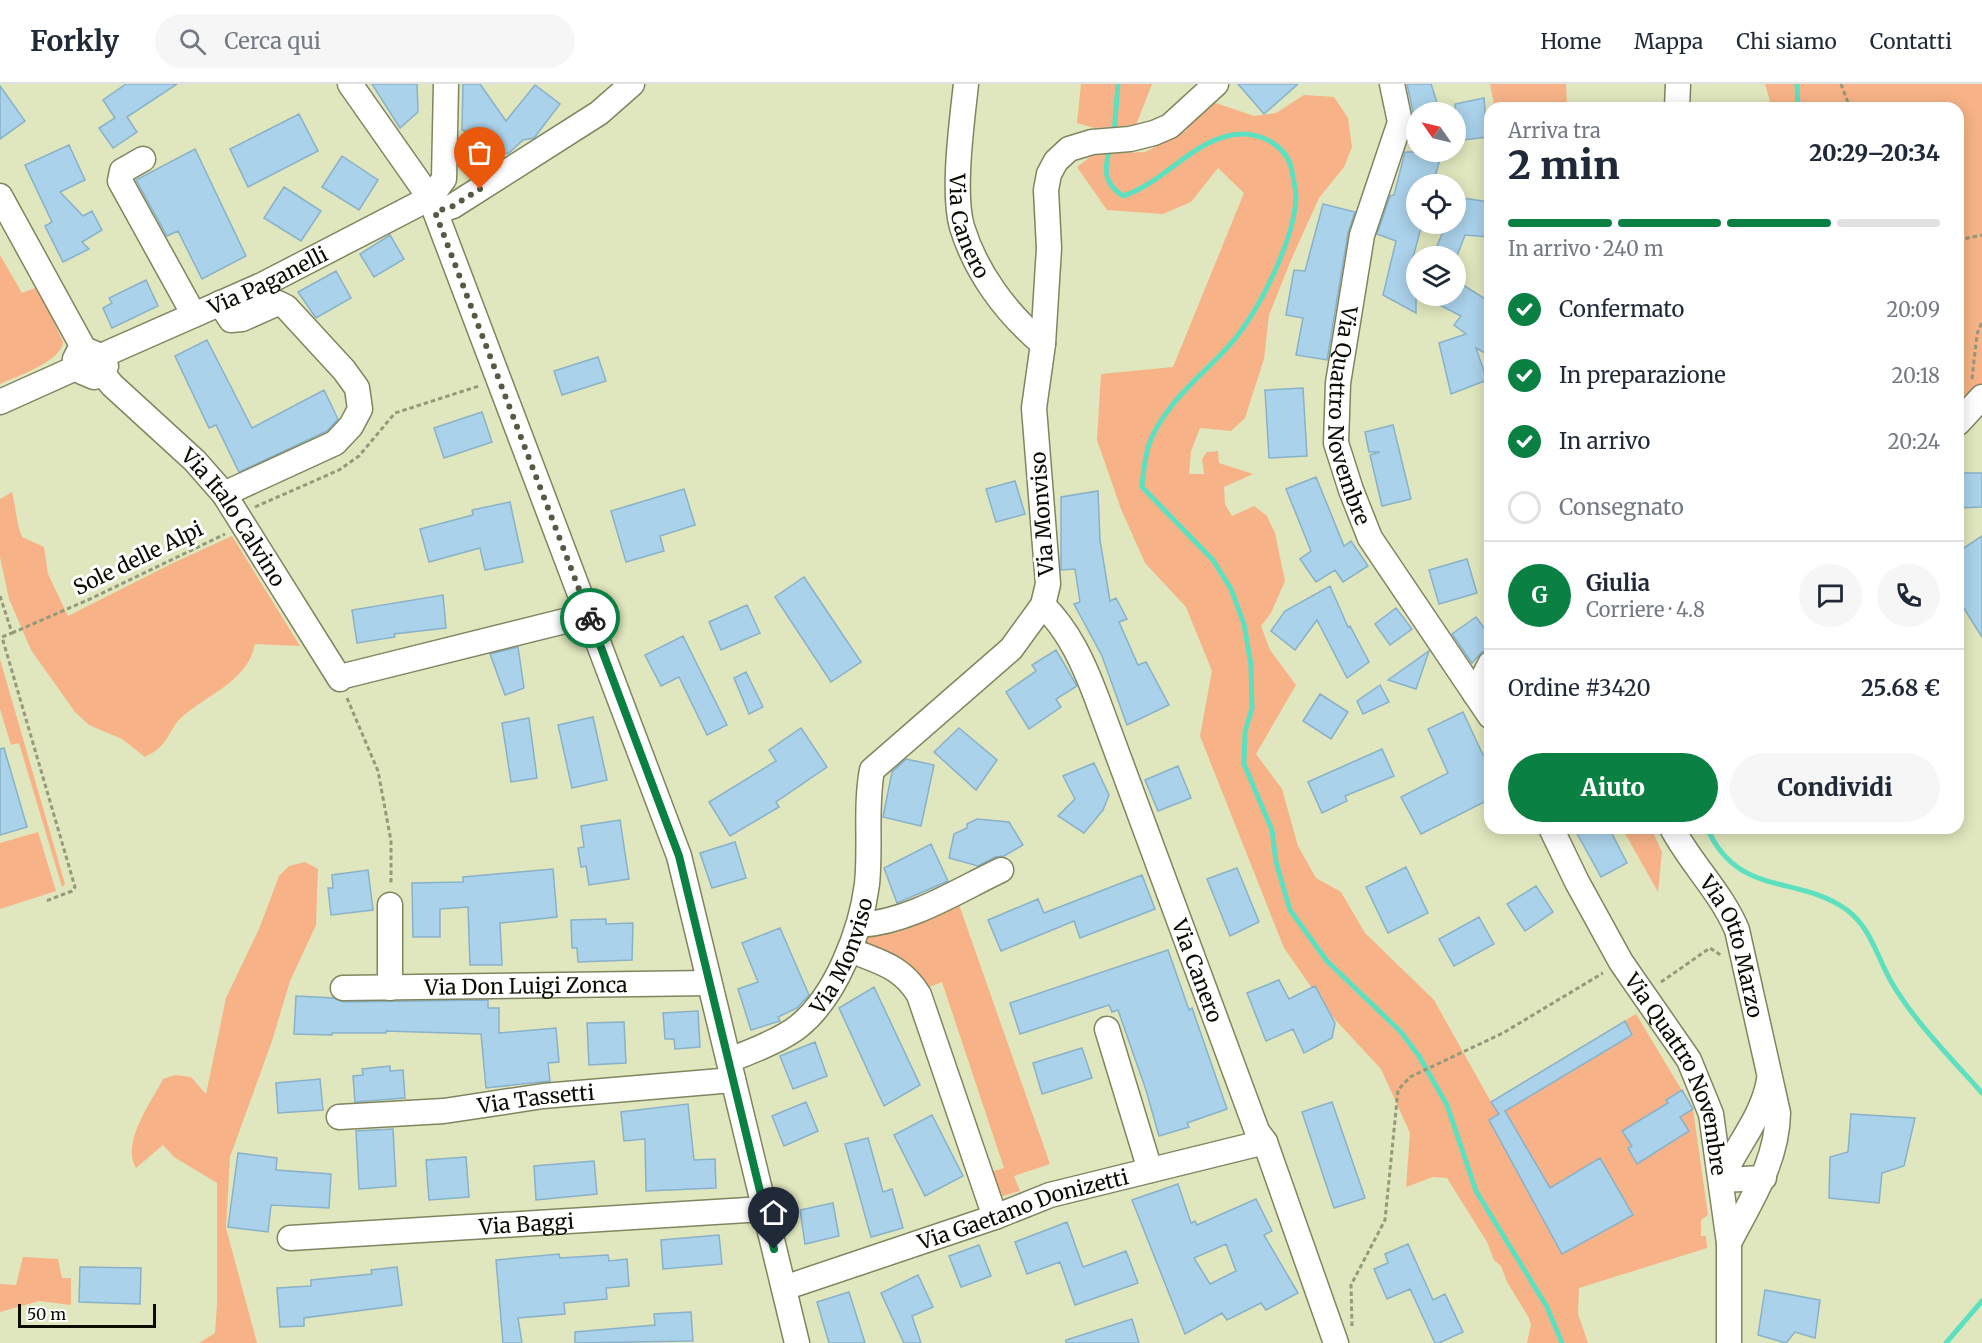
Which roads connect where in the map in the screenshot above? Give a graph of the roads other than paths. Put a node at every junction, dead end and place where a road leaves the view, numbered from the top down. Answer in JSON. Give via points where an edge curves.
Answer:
{"nodes":[{"id":1,"x":350,"y":84,"type":"edge"},
{"id":2,"x":446,"y":84,"type":"edge"},
{"id":3,"x":633,"y":84,"type":"edge"},
{"id":4,"x":966,"y":84,"type":"edge"},
{"id":5,"x":1216,"y":84,"type":"edge"},
{"id":6,"x":1392,"y":84,"type":"edge"},
{"id":7,"x":1678,"y":84,"type":"edge"},
{"id":8,"x":1677,"y":102,"type":"edge"},
{"id":9,"x":142,"y":159,"type":"dead end"},
{"id":10,"x":0,"y":196,"type":"edge"},
{"id":11,"x":427,"y":196,"type":"junction"},
{"id":12,"x":220,"y":303,"type":"junction"},
{"id":13,"x":194,"y":315,"type":"junction"},
{"id":14,"x":1043,"y":344,"type":"junction"},
{"id":15,"x":92,"y":362,"type":"junction"},
{"id":16,"x":1980,"y":399,"type":"edge"},
{"id":17,"x":0,"y":402,"type":"edge"},
{"id":18,"x":1964,"y":416,"type":"edge"},
{"id":19,"x":224,"y":494,"type":"junction"},
{"id":20,"x":1043,"y":605,"type":"junction"},
{"id":21,"x":589,"y":615,"type":"junction"},
{"id":22,"x":1484,"y":675,"type":"edge"},
{"id":23,"x":1474,"y":694,"type":"junction"},
{"id":24,"x":1484,"y":708,"type":"edge"},
{"id":25,"x":1554,"y":834,"type":"edge"},
{"id":26,"x":1675,"y":834,"type":"edge"},
{"id":27,"x":1000,"y":870,"type":"dead end"},
{"id":28,"x":390,"y":905,"type":"road end"},
{"id":29,"x":860,"y":925,"type":"junction"},
{"id":30,"x":850,"y":950,"type":"junction"},
{"id":31,"x":709,"y":983,"type":"junction"},
{"id":32,"x":343,"y":988,"type":"dead end"},
{"id":33,"x":390,"y":988,"type":"junction"},
{"id":34,"x":1107,"y":1029,"type":"dead end"},
{"id":35,"x":731,"y":1070,"type":"junction"},
{"id":36,"x":1769,"y":1074,"type":"junction"},
{"id":37,"x":1711,"y":1114,"type":"junction"},
{"id":38,"x":1757,"y":1116,"type":"junction"},
{"id":39,"x":339,"y":1117,"type":"dead end"},
{"id":40,"x":1265,"y":1142,"type":"junction"},
{"id":41,"x":1150,"y":1170,"type":"junction"},
{"id":42,"x":1764,"y":1178,"type":"junction"},
{"id":43,"x":1721,"y":1180,"type":"junction"},
{"id":44,"x":764,"y":1209,"type":"junction"},
{"id":45,"x":995,"y":1217,"type":"junction"},
{"id":46,"x":290,"y":1238,"type":"dead end"},
{"id":47,"x":1729,"y":1243,"type":"junction"},
{"id":48,"x":784,"y":1288,"type":"junction"},
{"id":49,"x":1343,"y":1337,"type":"edge"},
{"id":50,"x":797,"y":1343,"type":"edge"},
{"id":51,"x":1728,"y":1343,"type":"edge"}],
"edges":[{"from":1,"to":11,"type":"street"},
{"from":2,"to":11,"type":"street","via":[[446,120]]},
{"from":3,"to":11,"type":"street","name":"Via Paganelli","via":[[599,113],[453,206]]},
{"from":4,"to":14,"type":"street","name":"Via Canero","via":[[960,141],[962,226],[978,265],[1001,303]]},
{"from":5,"to":14,"type":"street","name":"Via Monviso","via":[[1170,126],[1130,139],[1092,142],[1068,149],[1056,161],[1046,190],[1049,248]]},
{"from":6,"to":23,"type":"street","name":"Via Quattro Novembre","via":[[1400,122],[1362,235],[1338,383],[1336,443],[1370,538]]},
{"from":7,"to":8,"type":"street"},
{"from":9,"to":13,"type":"street","via":[[122,171],[120,181]]},
{"from":10,"to":15,"type":"street"},
{"from":11,"to":12,"type":"street","name":"Via Paganelli","via":[[264,284]]},
{"from":11,"to":21,"type":"street"},
{"from":12,"to":13,"type":"street","name":"Via Paganelli"},
{"from":12,"to":19,"type":"street","via":[[231,320],[278,303],[286,307],[344,370],[357,388],[360,409],[351,426],[334,443]]},
{"from":13,"to":15,"type":"street","name":"Via Paganelli"},
{"from":14,"to":20,"type":"street","name":"Via Monviso","via":[[1034,408],[1048,584]]},
{"from":15,"to":17,"type":"street","name":"Via Paganelli"},
{"from":15,"to":19,"type":"street","name":"Via Italo Calvino"},
{"from":16,"to":18,"type":"street"},
{"from":19,"to":21,"type":"street","name":"Via Italo Calvino","via":[[344,677]]},
{"from":20,"to":29,"type":"street","name":"Via Monviso","via":[[1011,649],[872,770],[867,797],[867,883]]},
{"from":20,"to":40,"type":"street","name":"Via Canero","via":[[1079,653],[1257,1131]]},
{"from":21,"to":31,"type":"street","via":[[679,856]]},
{"from":22,"to":23,"type":"street"},
{"from":23,"to":24,"type":"street","name":"Via Quattro Novembre"},
{"from":25,"to":37,"type":"street","name":"Via Quattro Novembre","via":[[1621,962],[1689,1060]]},
{"from":26,"to":36,"type":"street","name":"Via Otto Marzo","via":[[1728,910],[1737,930]]},
{"from":27,"to":29,"type":"street","via":[[881,924]]},
{"from":28,"to":33,"type":"street"},
{"from":29,"to":30,"type":"street","name":"Via Monviso"},
{"from":30,"to":35,"type":"street","name":"Via Monviso","via":[[827,992],[798,1028]]},
{"from":30,"to":45,"type":"street","via":[[899,970],[915,988]]},
{"from":31,"to":33,"type":"street","name":"Via Don Luigi Zonca"},
{"from":31,"to":35,"type":"street"},
{"from":32,"to":33,"type":"street","name":"Via Don Luigi Zonca"},
{"from":34,"to":41,"type":"street"},
{"from":35,"to":39,"type":"street","name":"Via Tassetti","via":[[412,1114]]},
{"from":35,"to":44,"type":"street"},
{"from":36,"to":38,"type":"street","name":"Via Otto Marzo","via":[[1766,1100]]},
{"from":36,"to":42,"type":"street","name":"Via Otto Marzo","via":[[1778,1113],[1777,1136]]},
{"from":37,"to":38,"type":"street","via":[[1737,1120]]},
{"from":37,"to":43,"type":"street","name":"Via Quattro Novembre"},
{"from":38,"to":43,"type":"street","name":"Via Otto Marzo"},
{"from":40,"to":41,"type":"street","name":"Via Gaetano Donizetti"},
{"from":40,"to":49,"type":"street","name":"Via Canero"},
{"from":41,"to":45,"type":"street","name":"Via Gaetano Donizetti","via":[[1050,1196]]},
{"from":42,"to":43,"type":"street"},
{"from":42,"to":47,"type":"street","name":"Via Otto Marzo"},
{"from":43,"to":47,"type":"street","name":"Via Quattro Novembre"},
{"from":44,"to":46,"type":"street","name":"Via Baggi"},
{"from":44,"to":48,"type":"street"},
{"from":45,"to":48,"type":"street","name":"Via Gaetano Donizetti"},
{"from":47,"to":51,"type":"street","name":"Via Quattro Novembre"},
{"from":48,"to":50,"type":"street"}]}
